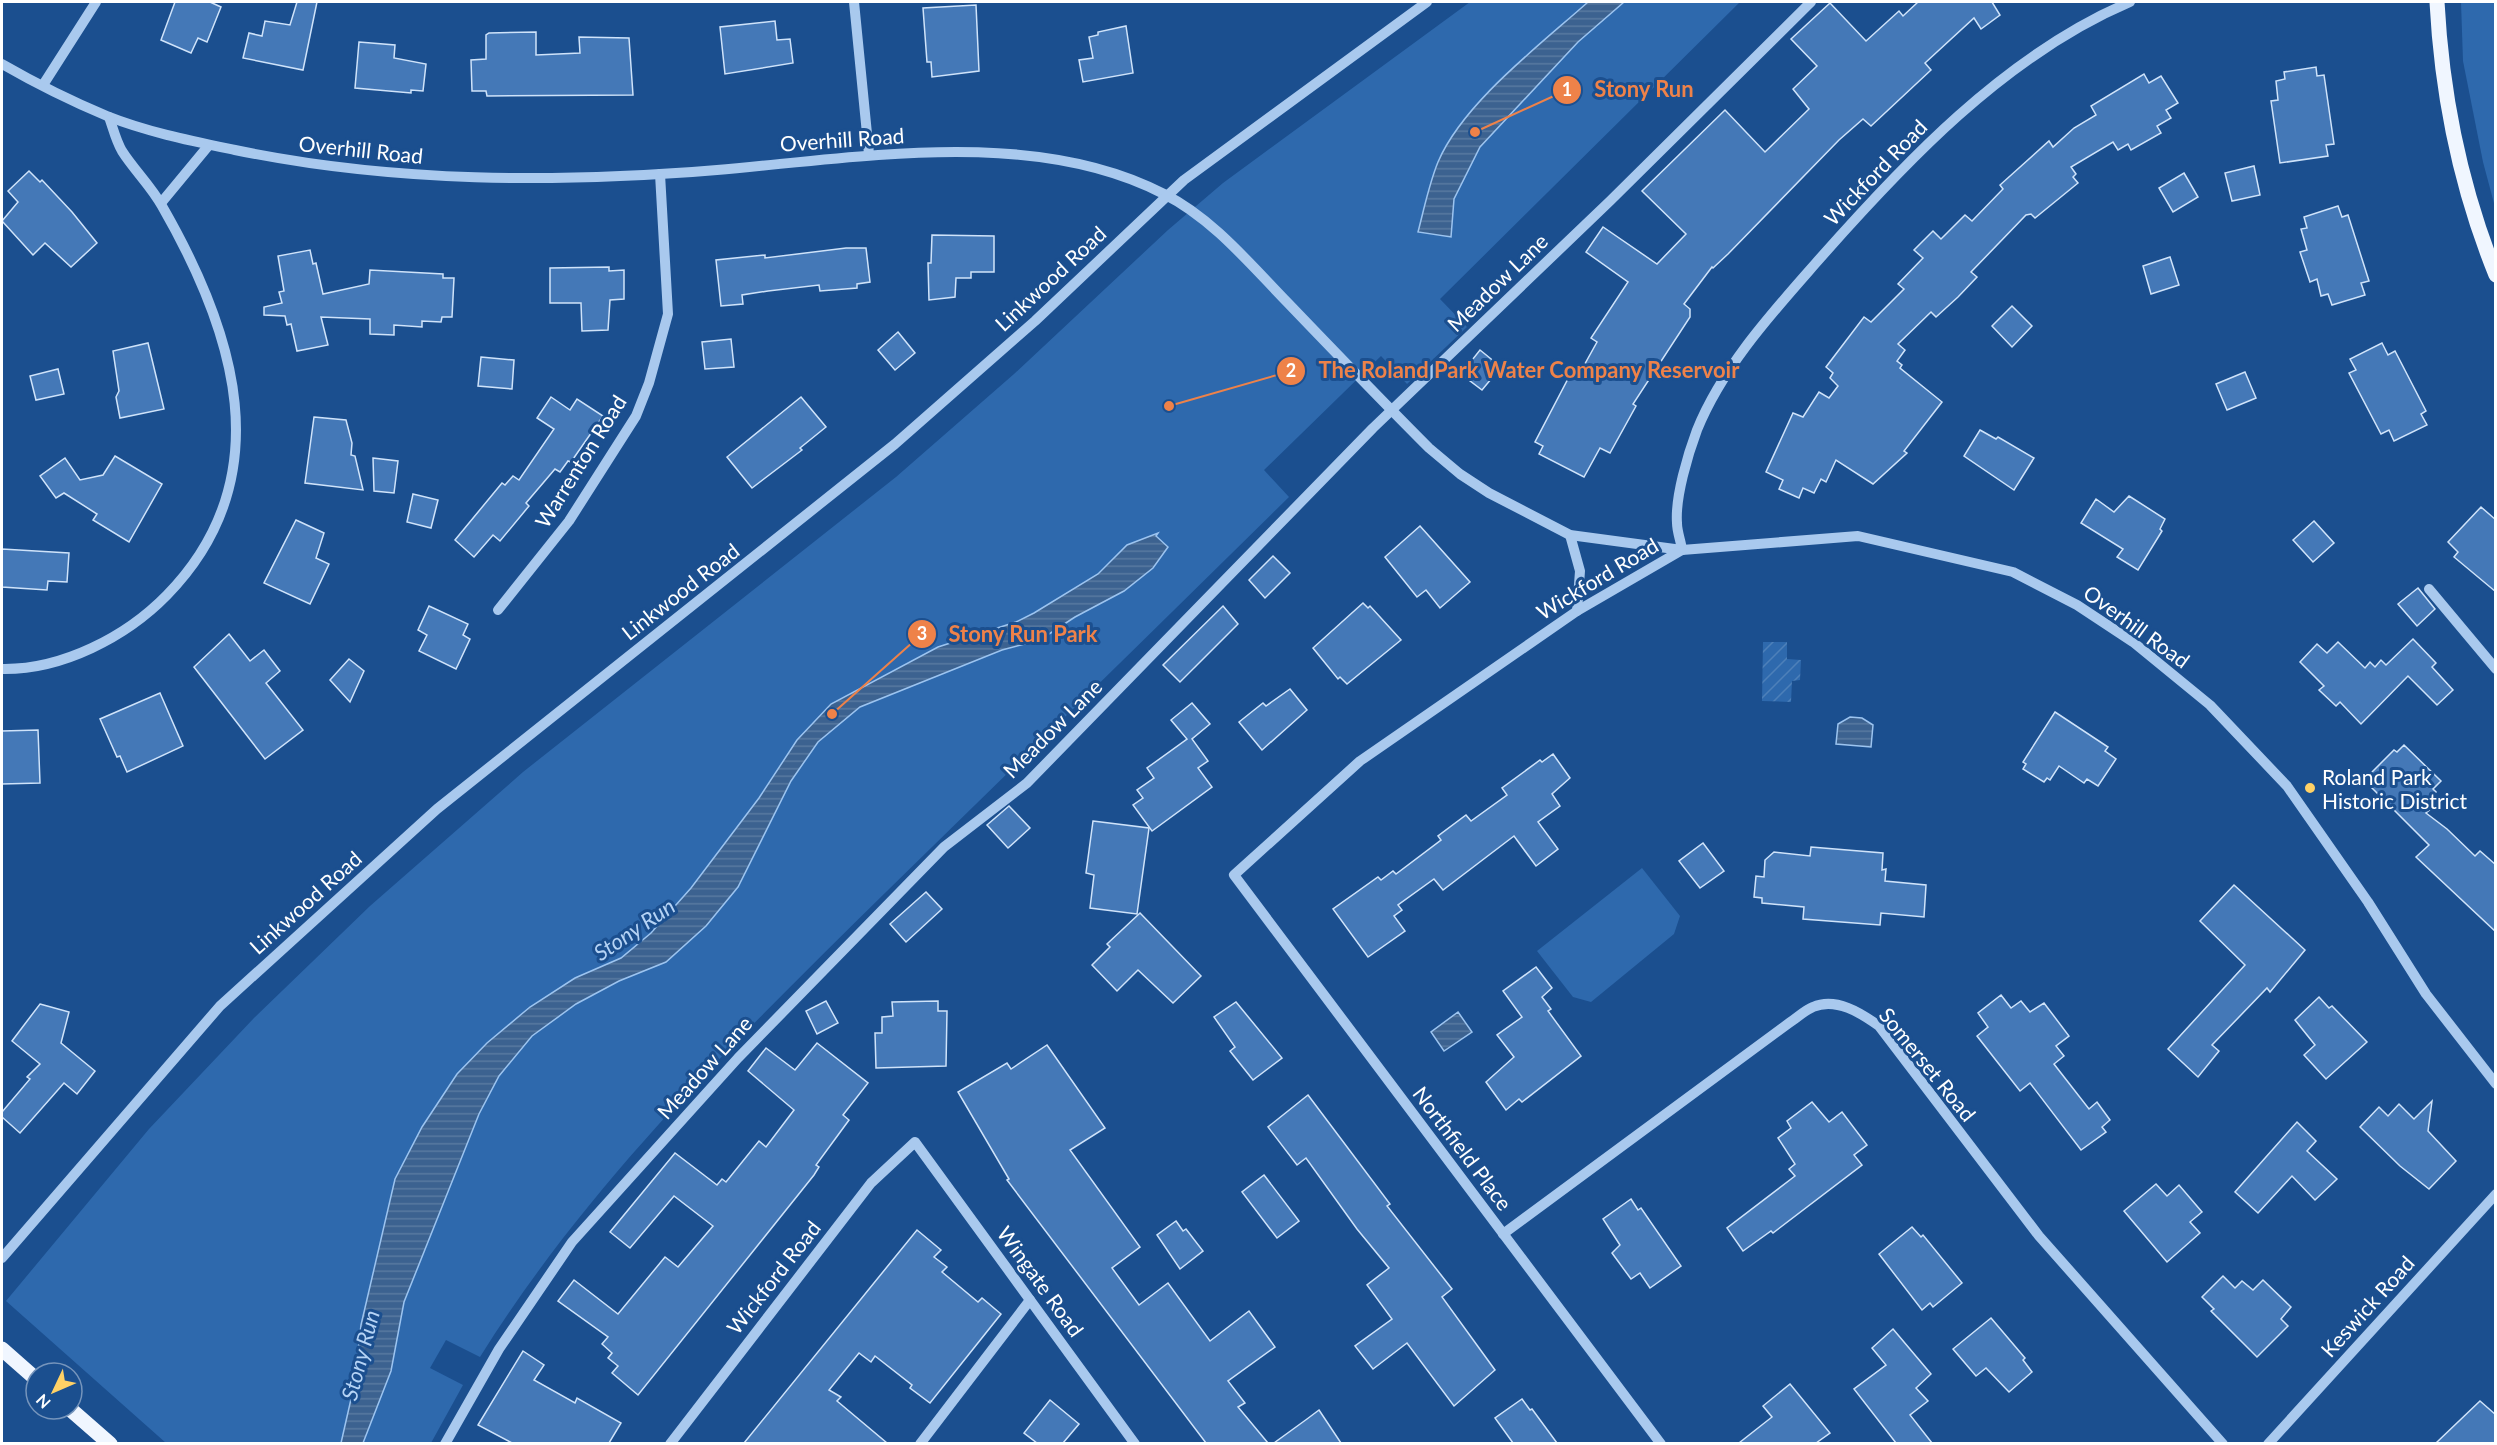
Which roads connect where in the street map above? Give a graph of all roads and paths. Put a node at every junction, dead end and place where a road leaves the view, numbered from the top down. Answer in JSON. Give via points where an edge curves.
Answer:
{"nodes":[{"id":1,"x":96,"y":2,"type":"edge"},
{"id":2,"x":854,"y":2,"type":"edge"},
{"id":3,"x":1427,"y":2,"type":"edge"},
{"id":4,"x":1811,"y":2,"type":"edge"},
{"id":5,"x":2130,"y":2,"type":"edge"},
{"id":6,"x":2437,"y":2,"type":"edge"},
{"id":7,"x":2,"y":64,"type":"edge"},
{"id":8,"x":43,"y":85,"type":"junction"},
{"id":9,"x":109,"y":117,"type":"junction"},
{"id":10,"x":209,"y":145,"type":"junction"},
{"id":11,"x":869,"y":154,"type":"junction"},
{"id":12,"x":660,"y":174,"type":"junction"},
{"id":13,"x":1167,"y":195,"type":"junction"},
{"id":14,"x":161,"y":203,"type":"junction"},
{"id":15,"x":2496,"y":275,"type":"edge"},
{"id":16,"x":1391,"y":410,"type":"junction"},
{"id":17,"x":1570,"y":535,"type":"junction"},
{"id":18,"x":1682,"y":550,"type":"junction"},
{"id":19,"x":2428,"y":589,"type":"dead end"},
{"id":20,"x":498,"y":610,"type":"dead end"},
{"id":21,"x":1577,"y":611,"type":"junction"},
{"id":22,"x":2,"y":669,"type":"edge"},
{"id":23,"x":2496,"y":669,"type":"edge"},
{"id":24,"x":1234,"y":875,"type":"joint"},
{"id":25,"x":2496,"y":1084,"type":"edge"},
{"id":26,"x":915,"y":1142,"type":"joint"},
{"id":27,"x":2496,"y":1194,"type":"edge"},
{"id":28,"x":1503,"y":1234,"type":"junction"},
{"id":29,"x":2,"y":1258,"type":"edge"},
{"id":30,"x":1030,"y":1300,"type":"junction"},
{"id":31,"x":2,"y":1349,"type":"edge"},
{"id":32,"x":24,"y":1368,"type":"edge"},
{"id":33,"x":84,"y":1421,"type":"edge"},
{"id":34,"x":110,"y":1443,"type":"edge"},
{"id":35,"x":445,"y":1443,"type":"edge"},
{"id":36,"x":669,"y":1443,"type":"edge"},
{"id":37,"x":920,"y":1443,"type":"edge"},
{"id":38,"x":1136,"y":1443,"type":"edge"},
{"id":39,"x":1661,"y":1443,"type":"edge"},
{"id":40,"x":2223,"y":1443,"type":"edge"},
{"id":41,"x":2268,"y":1443,"type":"edge"}],
"edges":[{"from":1,"to":8,"type":"street"},
{"from":2,"to":11,"type":"street"},
{"from":3,"to":13,"type":"street","name":"Linkwood Road","via":[[1209,160]]},
{"from":4,"to":16,"type":"street","name":"Meadow Lane"},
{"from":5,"to":18,"type":"street","name":"Wickford Road","via":[[2094,17],[2057,40],[1929,141],[1778,306],[1730,372],[1697,430],[1683,478],[1677,522]]},
{"from":6,"to":15,"type":"main road","via":[[2440,65],[2450,128],[2466,193]]},
{"from":7,"to":8,"type":"street","name":"Overhill Road"},
{"from":8,"to":9,"type":"street","name":"Overhill Road"},
{"from":9,"to":10,"type":"street","name":"Overhill Road"},
{"from":9,"to":14,"type":"street","via":[[121,150]]},
{"from":10,"to":12,"type":"street","name":"Overhill Road","via":[[320,167],[401,175],[511,178]]},
{"from":10,"to":14,"type":"street"},
{"from":11,"to":12,"type":"street","name":"Overhill Road"},
{"from":11,"to":13,"type":"street","name":"Overhill Road","via":[[959,153],[1057,160],[1095,168]]},
{"from":12,"to":20,"type":"street","name":"Warrenton Road","via":[[668,314],[649,383],[636,416],[569,521]]},
{"from":13,"to":16,"type":"street","name":"Overhill Road","via":[[1199,216],[1230,245]]},
{"from":13,"to":29,"type":"street","name":"Linkwood Road","via":[[1035,321],[895,444],[437,809],[220,1005]]},
{"from":14,"to":22,"type":"street","via":[[196,268],[229,362],[237,416],[237,453],[217,521],[192,570],[132,625],[100,645],[59,660]]},
{"from":16,"to":17,"type":"street","name":"Overhill Road","via":[[1460,474],[1515,508]]},
{"from":16,"to":35,"type":"street","name":"Meadow Lane","via":[[1027,783],[944,847],[738,1058],[572,1242],[499,1349]]},
{"from":17,"to":18,"type":"street","name":"Overhill Road"},
{"from":17,"to":21,"type":"street","via":[[1580,571]]},
{"from":18,"to":21,"type":"street","name":"Wickford Road"},
{"from":18,"to":25,"type":"street","name":"Overhill Road","via":[[1858,536],[2013,572],[2092,615],[2133,642],[2210,705],[2287,786],[2426,993]]},
{"from":19,"to":23,"type":"street"},
{"from":21,"to":24,"type":"street","name":"Wickford Road","via":[[1360,761]]},
{"from":24,"to":28,"type":"street","name":"Northfield Place"},
{"from":26,"to":30,"type":"street","name":"Wingate Road"},
{"from":26,"to":36,"type":"street","name":"Wickford Road","via":[[871,1183]]},
{"from":27,"to":41,"type":"street","name":"Keswick Road"},
{"from":28,"to":39,"type":"street","name":"Northfield Place"},
{"from":28,"to":40,"type":"street","name":"Somerset Road","via":[[1814,1006],[1841,1005],[1861,1012],[1879,1026],[2039,1236]]},
{"from":30,"to":37,"type":"street"},
{"from":30,"to":38,"type":"street","name":"Wingate Road"},
{"from":31,"to":32,"type":"main road"},
{"from":33,"to":34,"type":"main road"}]}
